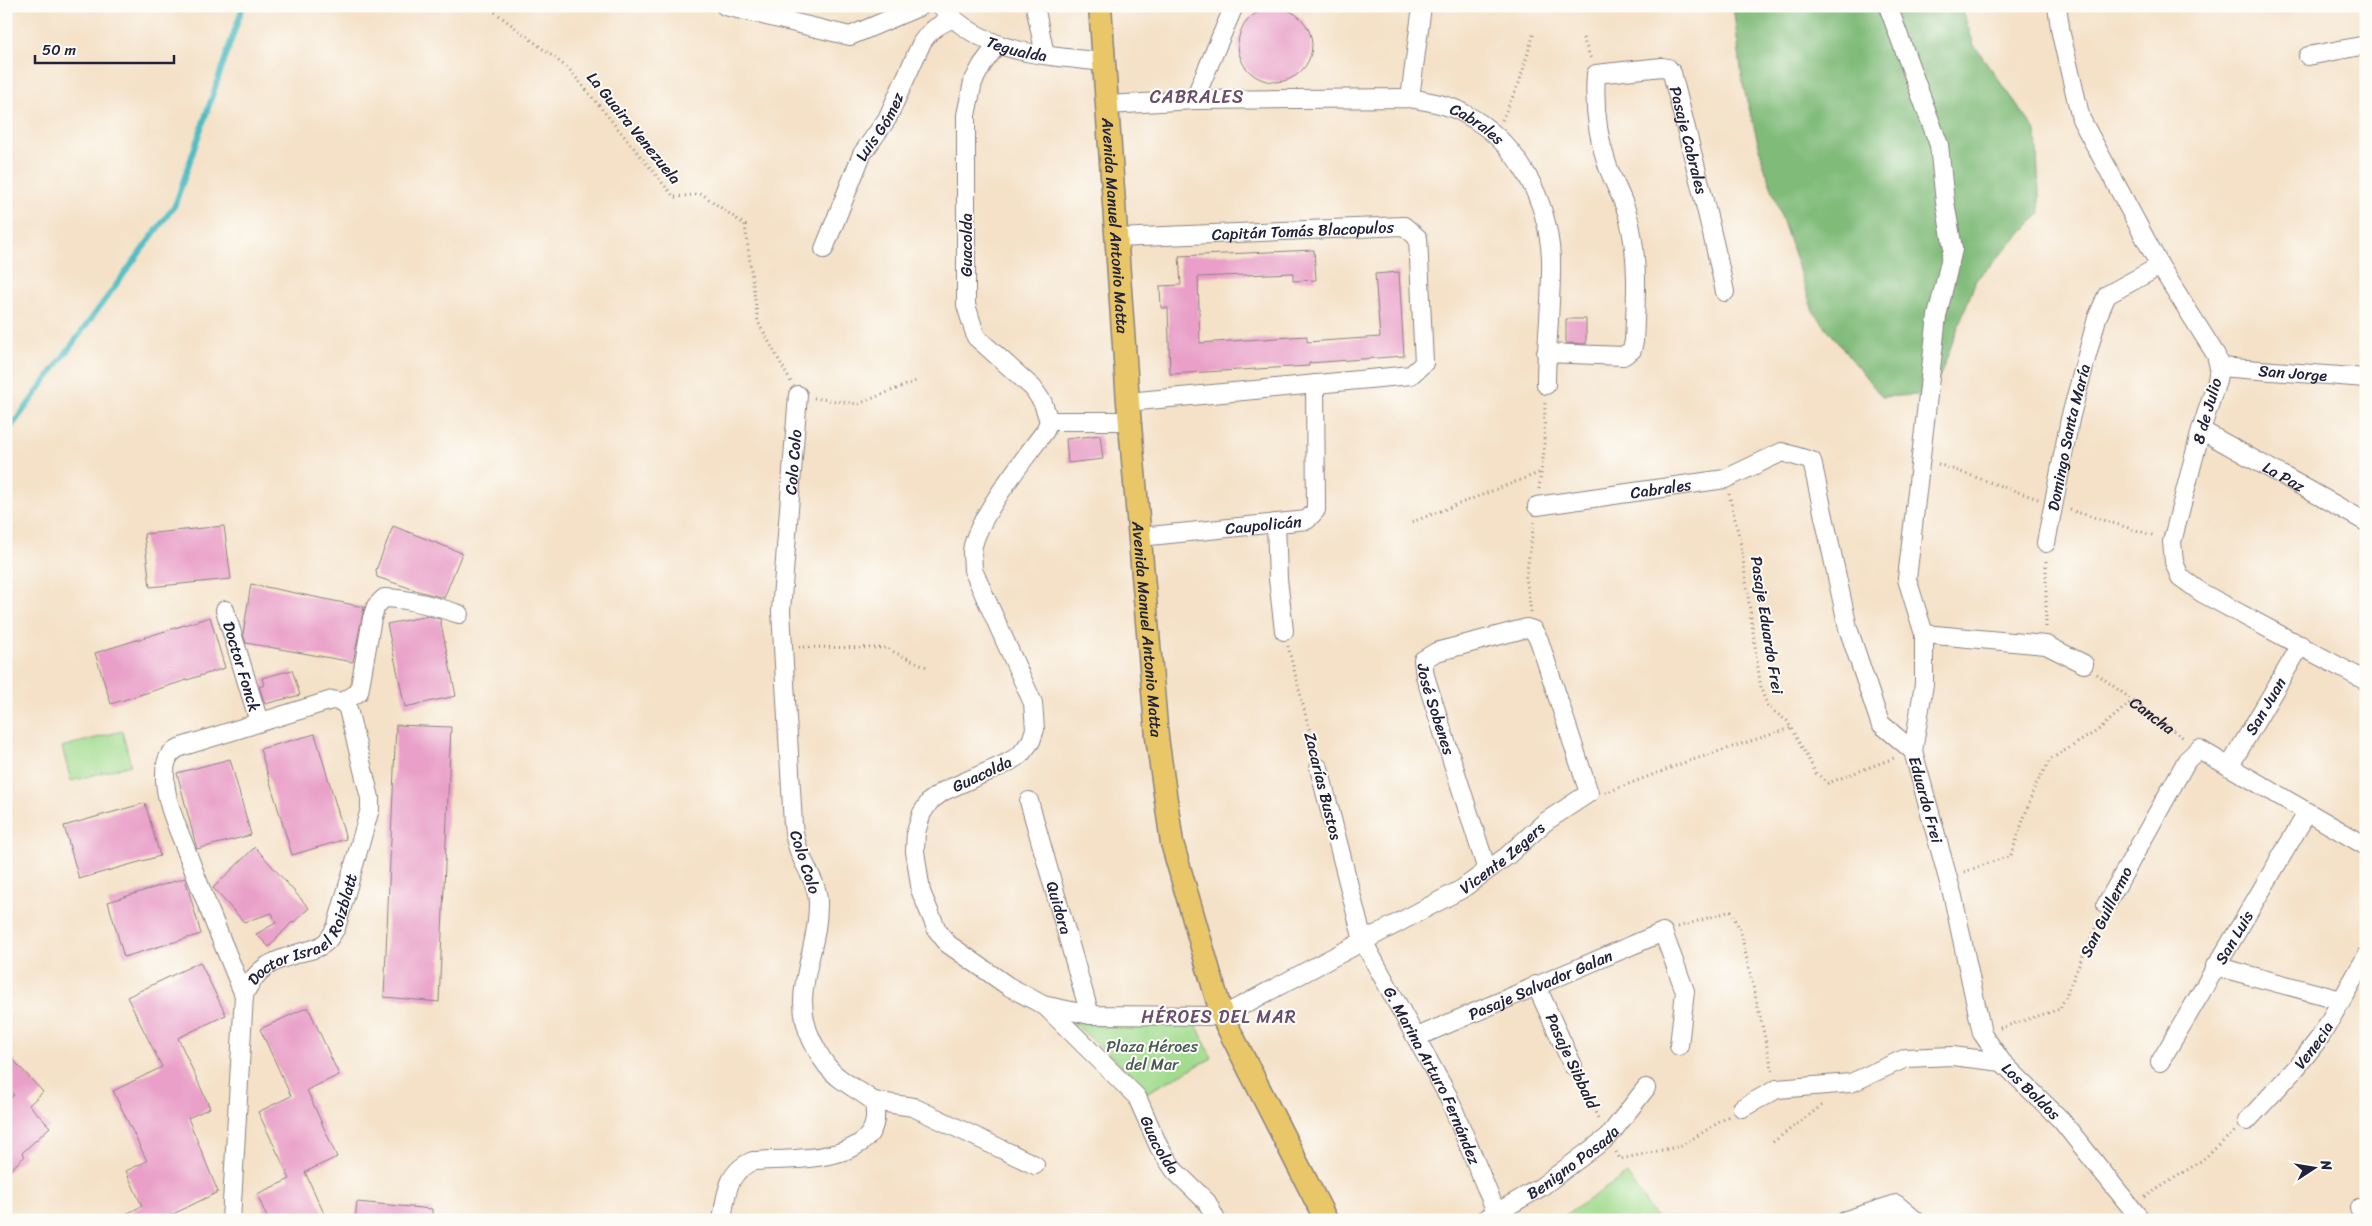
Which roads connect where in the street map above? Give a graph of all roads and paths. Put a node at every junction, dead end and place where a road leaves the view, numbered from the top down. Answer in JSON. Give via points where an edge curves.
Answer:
{"nodes":[{"id":1,"x":487,"y":6,"type":"edge"},
{"id":2,"x":725,"y":6,"type":"edge"},
{"id":3,"x":921,"y":6,"type":"edge"},
{"id":4,"x":1036,"y":6,"type":"edge"},
{"id":5,"x":1100,"y":6,"type":"edge"},
{"id":6,"x":1234,"y":6,"type":"edge"},
{"id":7,"x":1422,"y":6,"type":"edge"},
{"id":8,"x":1888,"y":6,"type":"edge"},
{"id":9,"x":2057,"y":6,"type":"edge"},
{"id":10,"x":947,"y":13,"type":"edge"},
{"id":11,"x":1534,"y":32,"type":"dead end"},
{"id":12,"x":2366,"y":45,"type":"edge"},
{"id":13,"x":996,"y":46,"type":"junction"},
{"id":14,"x":1045,"y":55,"type":"junction"},
{"id":15,"x":2308,"y":56,"type":"dead end"},
{"id":16,"x":1105,"y":62,"type":"junction"},
{"id":17,"x":1410,"y":98,"type":"junction"},
{"id":18,"x":1194,"y":100,"type":"junction"},
{"id":19,"x":1108,"y":105,"type":"junction"},
{"id":20,"x":1494,"y":133,"type":"junction"},
{"id":21,"x":1117,"y":238,"type":"junction"},
{"id":22,"x":824,"y":249,"type":"dead end"},
{"id":23,"x":2160,"y":266,"type":"junction"},
{"id":24,"x":1725,"y":292,"type":"dead end"},
{"id":25,"x":1546,"y":353,"type":"junction"},
{"id":26,"x":2219,"y":367,"type":"junction"},
{"id":27,"x":2366,"y":378,"type":"edge"},
{"id":28,"x":916,"y":382,"type":"dead end"},
{"id":29,"x":1315,"y":384,"type":"junction"},
{"id":30,"x":1546,"y":384,"type":"joint"},
{"id":31,"x":798,"y":396,"type":"junction"},
{"id":32,"x":1129,"y":411,"type":"junction"},
{"id":33,"x":1048,"y":421,"type":"junction"},
{"id":34,"x":2201,"y":430,"type":"junction"},
{"id":35,"x":1812,"y":461,"type":"joint"},
{"id":36,"x":1541,"y":472,"type":"junction"},
{"id":37,"x":1725,"y":479,"type":"junction"},
{"id":38,"x":1537,"y":506,"type":"junction"},
{"id":39,"x":1412,"y":522,"type":"dead end"},
{"id":40,"x":2366,"y":522,"type":"edge"},
{"id":41,"x":1276,"y":523,"type":"junction"},
{"id":42,"x":1140,"y":537,"type":"junction"},
{"id":43,"x":2046,"y":543,"type":"joint"},
{"id":44,"x":225,"y":610,"type":"dead end"},
{"id":45,"x":458,"y":614,"type":"dead end"},
{"id":46,"x":1534,"y":630,"type":"junction"},
{"id":47,"x":1284,"y":631,"type":"joint"},
{"id":48,"x":1924,"y":634,"type":"junction"},
{"id":49,"x":2046,"y":645,"type":"junction"},
{"id":50,"x":2301,"y":645,"type":"junction"},
{"id":51,"x":781,"y":647,"type":"junction"},
{"id":52,"x":2084,"y":664,"type":"joint"},
{"id":53,"x":929,"y":668,"type":"dead end"},
{"id":54,"x":2366,"y":681,"type":"edge"},
{"id":55,"x":2132,"y":701,"type":"junction"},
{"id":56,"x":343,"y":702,"type":"junction"},
{"id":57,"x":259,"y":722,"type":"junction"},
{"id":58,"x":1790,"y":728,"type":"junction"},
{"id":59,"x":2200,"y":749,"type":"junction"},
{"id":60,"x":1913,"y":751,"type":"junction"},
{"id":61,"x":2229,"y":767,"type":"junction"},
{"id":62,"x":1319,"y":768,"type":"joint"},
{"id":63,"x":1589,"y":793,"type":"junction"},
{"id":64,"x":1029,"y":801,"type":"dead end"},
{"id":65,"x":2307,"y":813,"type":"junction"},
{"id":66,"x":2366,"y":846,"type":"edge"},
{"id":67,"x":1487,"y":870,"type":"junction"},
{"id":68,"x":1947,"y":878,"type":"junction"},
{"id":69,"x":2106,"y":904,"type":"joint"},
{"id":70,"x":1663,"y":932,"type":"junction"},
{"id":71,"x":1363,"y":941,"type":"junction"},
{"id":72,"x":2366,"y":957,"type":"edge"},
{"id":73,"x":2215,"y":966,"type":"junction"},
{"id":74,"x":1536,"y":985,"type":"junction"},
{"id":75,"x":244,"y":995,"type":"junction"},
{"id":76,"x":2342,"y":1000,"type":"junction"},
{"id":77,"x":1043,"y":1005,"type":"junction"},
{"id":78,"x":1090,"y":1015,"type":"junction"},
{"id":79,"x":1222,"y":1016,"type":"junction"},
{"id":80,"x":1982,"y":1033,"type":"junction"},
{"id":81,"x":1417,"y":1037,"type":"junction"},
{"id":82,"x":1679,"y":1046,"type":"dead end"},
{"id":83,"x":2002,"y":1062,"type":"junction"},
{"id":84,"x":2160,"y":1062,"type":"dead end"},
{"id":85,"x":1573,"y":1066,"type":"joint"},
{"id":86,"x":1851,"y":1083,"type":"junction"},
{"id":87,"x":1646,"y":1088,"type":"dead end"},
{"id":88,"x":1776,"y":1089,"type":"junction"},
{"id":89,"x":873,"y":1101,"type":"junction"},
{"id":90,"x":1742,"y":1108,"type":"joint"},
{"id":91,"x":2246,"y":1121,"type":"joint"},
{"id":92,"x":1608,"y":1137,"type":"junction"},
{"id":93,"x":1772,"y":1142,"type":"dead end"},
{"id":94,"x":1035,"y":1165,"type":"dead end"},
{"id":95,"x":2136,"y":1213,"type":"edge"},
{"id":96,"x":1491,"y":1217,"type":"edge"},
{"id":97,"x":231,"y":1220,"type":"edge"},
{"id":98,"x":722,"y":1220,"type":"edge"},
{"id":99,"x":1216,"y":1220,"type":"edge"},
{"id":100,"x":1326,"y":1220,"type":"edge"},
{"id":101,"x":1846,"y":1220,"type":"edge"},
{"id":102,"x":1915,"y":1220,"type":"edge"}],
"edges":[{"from":1,"to":31,"type":"path","name":"La Guaira Venezuela","via":[[569,69],[674,197],[702,194],[745,225],[758,322]]},
{"from":2,"to":3,"type":"street","via":[[850,36]]},
{"from":4,"to":14,"type":"street"},
{"from":5,"to":16,"type":"main road","name":"Avenida Manuel Antonio Matta"},
{"from":6,"to":18,"type":"street"},
{"from":7,"to":17,"type":"street"},
{"from":8,"to":48,"type":"street","via":[[1938,145],[1954,249],[1937,316],[1907,579]]},
{"from":9,"to":23,"type":"street","name":"8 de Julio","via":[[2081,119]]},
{"from":10,"to":13,"type":"street","name":"Tegualda"},
{"from":10,"to":22,"type":"street","name":"Luis Gómez","via":[[941,23],[928,32],[887,119],[862,154]]},
{"from":11,"to":20,"type":"path","via":[[1520,83]]},
{"from":12,"to":15,"type":"street"},
{"from":13,"to":14,"type":"street","name":"Tegualda"},
{"from":13,"to":33,"type":"street","name":"Guacolda","via":[[973,82],[966,115],[966,305],[976,337],[1033,388],[1043,403]]},
{"from":14,"to":16,"type":"street","name":"Tegualda"},
{"from":16,"to":19,"type":"main road","name":"Avenida Manuel Antonio Matta"},
{"from":17,"to":18,"type":"street","name":"Cabrales"},
{"from":17,"to":20,"type":"street","name":"Cabrales","via":[[1442,104],[1465,113]]},
{"from":18,"to":19,"type":"street","name":"Cabrales"},
{"from":19,"to":21,"type":"main road","name":"Avenida Manuel Antonio Matta"},
{"from":20,"to":25,"type":"street","name":"Cabrales","via":[[1522,165],[1537,194],[1547,228],[1551,259]]},
{"from":21,"to":29,"type":"street","name":"Capitán Tomás Blacopulos","via":[[1404,226],[1418,238],[1424,362],[1411,375]]},
{"from":21,"to":32,"type":"main road","name":"Avenida Manuel Antonio Matta"},
{"from":23,"to":26,"type":"street","name":"8 de Julio","via":[[2207,339]]},
{"from":23,"to":43,"type":"street","name":"Domingo Santa María","via":[[2107,294],[2070,419]]},
{"from":24,"to":25,"type":"street","name":"Pasaje Cabrales","via":[[1672,73],[1662,67],[1596,74],[1600,140],[1629,218],[1635,248],[1637,273],[1632,350],[1623,356]]},
{"from":25,"to":30,"type":"street","name":"Cabrales"},
{"from":26,"to":27,"type":"street","name":"San Jorge"},
{"from":26,"to":34,"type":"street","name":"8 de Julio"},
{"from":28,"to":31,"type":"path","via":[[858,404]]},
{"from":29,"to":32,"type":"street","name":"Capitán Tomás Blacopulos"},
{"from":29,"to":41,"type":"street","name":"Caupolicán","via":[[1316,510],[1307,520]]},
{"from":30,"to":36,"type":"path"},
{"from":31,"to":51,"type":"street","name":"Colo Colo","via":[[780,611]]},
{"from":32,"to":33,"type":"street"},
{"from":32,"to":42,"type":"main road","name":"Avenida Manuel Antonio Matta"},
{"from":33,"to":77,"type":"street","name":"Guacolda","via":[[1045,431],[1006,484],[977,533],[972,550],[973,570],[980,588],[1033,703],[1035,729],[1031,741],[1020,755],[944,791],[930,801],[922,813],[914,850],[921,892],[937,930],[948,944],[1008,986]]},
{"from":34,"to":40,"type":"street","name":"La Paz"},
{"from":34,"to":50,"type":"street","name":"8 de Julio","via":[[2172,542],[2174,562],[2180,577],[2202,593]]},
{"from":35,"to":37,"type":"street","name":"Cabrales","via":[[1782,452]]},
{"from":35,"to":60,"type":"street","name":"Eduardo Frei","via":[[1848,628],[1880,723]]},
{"from":36,"to":38,"type":"path"},
{"from":36,"to":39,"type":"path"},
{"from":37,"to":38,"type":"street","name":"Cabrales"},
{"from":37,"to":58,"type":"path","name":"Pasaje Eduardo Frei","via":[[1741,545],[1761,689],[1768,707],[1787,721]]},
{"from":38,"to":46,"type":"path","via":[[1526,577]]},
{"from":41,"to":42,"type":"street","name":"Caupolicán"},
{"from":41,"to":47,"type":"street"},
{"from":42,"to":79,"type":"main road","name":"Avenida Manuel Antonio Matta","via":[[1157,737],[1172,843]]},
{"from":43,"to":49,"type":"path"},
{"from":44,"to":57,"type":"street","name":"Doctor Fonck"},
{"from":45,"to":56,"type":"street","via":[[427,604],[384,598],[376,606],[372,618],[359,692]]},
{"from":46,"to":63,"type":"street"},
{"from":46,"to":67,"type":"street","name":"José Sobenes","via":[[1520,629],[1436,652],[1423,660],[1424,676]]},
{"from":47,"to":62,"type":"path","name":"Zacarías Bustos"},
{"from":48,"to":49,"type":"street"},
{"from":48,"to":60,"type":"street","via":[[1924,684]]},
{"from":49,"to":52,"type":"street"},
{"from":50,"to":54,"type":"street","name":"8 de Julio"},
{"from":50,"to":61,"type":"street","name":"San Juan"},
{"from":51,"to":53,"type":"path","via":[[885,648]]},
{"from":51,"to":89,"type":"street","name":"Colo Colo","via":[[793,825],[798,848],[816,887],[819,903],[803,987],[802,1014],[810,1040],[822,1060],[837,1076]]},
{"from":52,"to":55,"type":"path","name":"Cancha"},
{"from":55,"to":59,"type":"path","name":"Cancha"},
{"from":55,"to":68,"type":"path","via":[[2097,731],[2051,759],[2035,786],[2011,855]]},
{"from":56,"to":57,"type":"street","via":[[332,700]]},
{"from":56,"to":75,"type":"street","name":"Doctor Israel Roizblatt","via":[[348,709],[370,809],[336,928],[327,941],[316,948],[277,960],[263,968],[250,981]]},
{"from":57,"to":75,"type":"street","via":[[172,751],[165,772],[166,789],[178,828]]},
{"from":58,"to":60,"type":"path","name":"Pasaje Eduardo Frei","via":[[1816,773],[1828,783]]},
{"from":58,"to":63,"type":"path","via":[[1686,762],[1606,793]]},
{"from":59,"to":61,"type":"street"},
{"from":59,"to":69,"type":"street","name":"San Guillermo","via":[[2187,760]]},
{"from":60,"to":68,"type":"street","name":"Eduardo Frei"},
{"from":61,"to":65,"type":"street"},
{"from":62,"to":71,"type":"street","name":"Zacarías Bustos"},
{"from":63,"to":67,"type":"street","name":"Vicente Zegers","via":[[1545,822]]},
{"from":64,"to":78,"type":"street","name":"Quidora"},
{"from":65,"to":66,"type":"street"},
{"from":65,"to":73,"type":"street","name":"San Luis"},
{"from":67,"to":71,"type":"street","name":"Vicente Zegers","via":[[1462,889]]},
{"from":68,"to":80,"type":"street","name":"Eduardo Frei"},
{"from":69,"to":80,"type":"path","name":"San Guillermo","via":[[2060,1009]]},
{"from":70,"to":74,"type":"street","name":"Pasaje Salvador Galan"},
{"from":70,"to":82,"type":"street","via":[[1684,991]]},
{"from":70,"to":88,"type":"path","via":[[1731,911],[1740,929]]},
{"from":71,"to":79,"type":"street","name":"Vicente Zegers"},
{"from":71,"to":81,"type":"street","name":"G. Marina Arturo Fernández"},
{"from":72,"to":76,"type":"street","name":"Venecia"},
{"from":73,"to":76,"type":"street"},
{"from":73,"to":84,"type":"street","name":"San Luis"},
{"from":74,"to":81,"type":"street","name":"Pasaje Salvador Galan"},
{"from":74,"to":85,"type":"street","name":"Pasaje Sibbald"},
{"from":75,"to":97,"type":"street","name":"Doctor Israel Roizblatt"},
{"from":76,"to":91,"type":"street","name":"Venecia","via":[[2321,1036],[2296,1068]]},
{"from":77,"to":78,"type":"street","name":"Guacolda"},
{"from":77,"to":99,"type":"street","name":"Guacolda","via":[[1137,1097],[1159,1147],[1175,1171],[1207,1202]]},
{"from":78,"to":79,"type":"street","name":"Guacolda"},
{"from":79,"to":100,"type":"main road","name":"Avenida Manuel Antonio Matta"},
{"from":80,"to":83,"type":"street","name":"Eduardo Frei"},
{"from":81,"to":96,"type":"street","name":"G. Marina Arturo Fernández","via":[[1448,1096]]},
{"from":83,"to":86,"type":"street","name":"Los Boldos","via":[[1952,1056],[1906,1058]]},
{"from":83,"to":95,"type":"street","name":"Los Boldos","via":[[2061,1120]]},
{"from":85,"to":92,"type":"path","name":"Pasaje Sibbald"},
{"from":86,"to":88,"type":"street","name":"Los Boldos"},
{"from":86,"to":93,"type":"path"},
{"from":87,"to":92,"type":"street","name":"Benigno Posada"},
{"from":88,"to":90,"type":"street","name":"Los Boldos"},
{"from":89,"to":94,"type":"street","via":[[913,1108]]},
{"from":89,"to":98,"type":"street","via":[[875,1120],[858,1146],[837,1154],[753,1161],[742,1165],[733,1177]]},
{"from":90,"to":92,"type":"path","via":[[1681,1146],[1620,1159]]},
{"from":91,"to":95,"type":"path"},
{"from":92,"to":96,"type":"street","name":"Benigno Posada","via":[[1541,1187]]},
{"from":101,"to":102,"type":"street","via":[[1896,1204]]}]}
